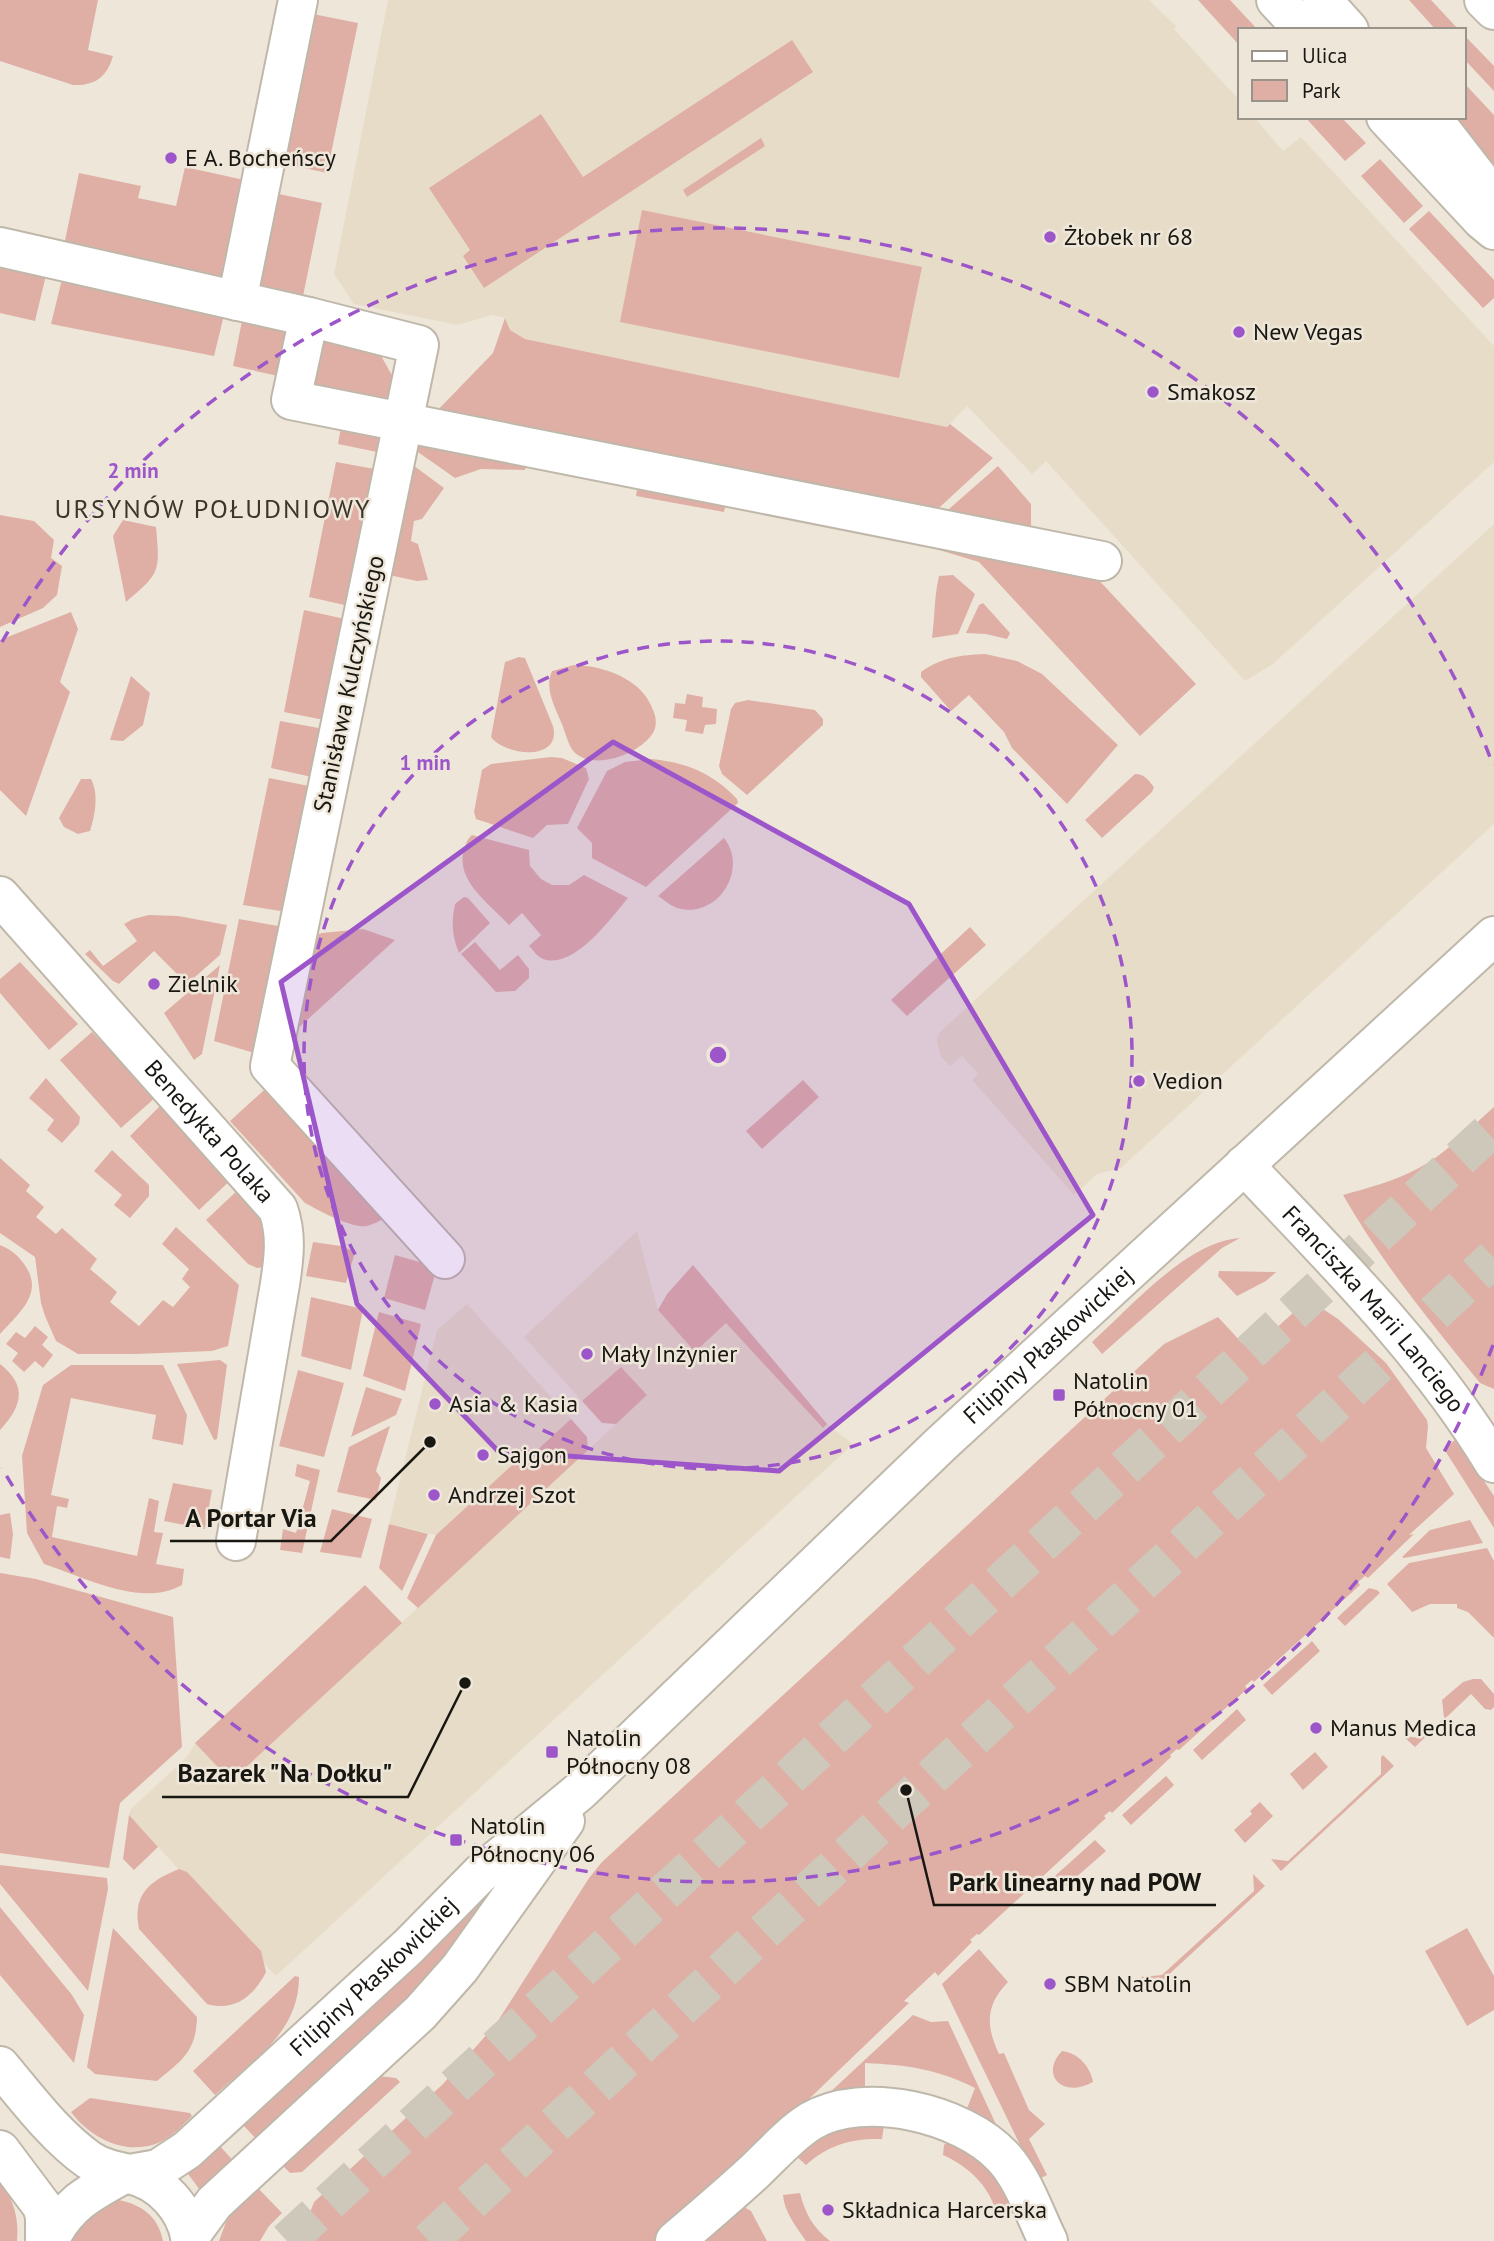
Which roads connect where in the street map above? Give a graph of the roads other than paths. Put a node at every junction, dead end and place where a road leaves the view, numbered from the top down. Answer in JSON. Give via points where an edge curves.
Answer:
{"nodes":[{"id":1,"x":298,"y":0,"type":"edge"},
{"id":2,"x":1276,"y":0,"type":"edge"},
{"id":3,"x":1322,"y":0,"type":"edge"},
{"id":4,"x":1484,"y":0,"type":"edge"},
{"id":5,"x":1494,"y":10,"type":"edge"},
{"id":6,"x":1302,"y":28,"type":"edge"},
{"id":7,"x":1347,"y":28,"type":"edge"},
{"id":8,"x":1388,"y":119,"type":"edge"},
{"id":9,"x":1433,"y":119,"type":"edge"},
{"id":10,"x":1494,"y":198,"type":"edge"},
{"id":11,"x":1494,"y":230,"type":"edge"},
{"id":12,"x":0,"y":247,"type":"edge"},
{"id":13,"x":237,"y":301,"type":"junction"},
{"id":14,"x":309,"y":317,"type":"junction"},
{"id":15,"x":403,"y":424,"type":"junction"},
{"id":16,"x":1102,"y":561,"type":"dead end"},
{"id":17,"x":0,"y":896,"type":"edge"},
{"id":18,"x":1494,"y":936,"type":"edge"},
{"id":19,"x":1244,"y":1165,"type":"junction"},
{"id":20,"x":445,"y":1259,"type":"dead end"},
{"id":21,"x":1494,"y":1463,"type":"edge"},
{"id":22,"x":236,"y":1541,"type":"dead end"},
{"id":23,"x":611,"y":1761,"type":"junction"},
{"id":24,"x":0,"y":2066,"type":"edge"},
{"id":25,"x":0,"y":2150,"type":"edge"},
{"id":26,"x":127,"y":2174,"type":"junction"},
{"id":27,"x":190,"y":2239,"type":"edge"},
{"id":28,"x":47,"y":2241,"type":"edge"},
{"id":29,"x":675,"y":2241,"type":"edge"},
{"id":30,"x":1048,"y":2241,"type":"edge"}],
"edges":[{"from":1,"to":13,"type":"street"},
{"from":2,"to":6,"type":"street"},
{"from":3,"to":7,"type":"street"},
{"from":4,"to":5,"type":"street"},
{"from":8,"to":11,"type":"street"},
{"from":9,"to":10,"type":"street"},
{"from":12,"to":13,"type":"street","name":"Stanisława Kulczyńskiego"},
{"from":13,"to":14,"type":"street","name":"Stanisława Kulczyńskiego"},
{"from":14,"to":15,"type":"street","name":"Stanisława Kulczyńskiego","via":[[419,345]]},
{"from":14,"to":15,"type":"street","via":[[291,400]]},
{"from":15,"to":16,"type":"street"},
{"from":15,"to":20,"type":"street","name":"Stanisława Kulczyńskiego","via":[[270,1066]]},
{"from":17,"to":22,"type":"street","name":"Benedykta Polaka","via":[[278,1209],[284,1227],[280,1284]]},
{"from":18,"to":19,"type":"street","name":"Filipiny Płaskowickiej"},
{"from":19,"to":21,"type":"street","name":"Franciszka Marii Lanciego","via":[[1440,1383]]},
{"from":19,"to":23,"type":"street","name":"Filipiny Płaskowickiej","via":[[941,1444]]},
{"from":23,"to":26,"type":"street","name":"Filipiny Płaskowickiej","via":[[481,1872],[408,1947],[187,2150],[158,2169]]},
{"from":23,"to":27,"type":"street","name":"Filipiny Płaskowickiej","via":[[460,1968],[421,2013],[214,2203]]},
{"from":24,"to":26,"type":"street","via":[[91,2162]]},
{"from":25,"to":28,"type":"street","via":[[42,2206]]},
{"from":26,"to":27,"type":"street","via":[[167,2194],[182,2215]]},
{"from":26,"to":28,"type":"street","name":"Filipiny Płaskowickiej","via":[[73,2205]]},
{"from":29,"to":30,"type":"street","via":[[801,2127],[830,2113],[871,2106],[926,2115],[979,2136],[1018,2178]]}]}
